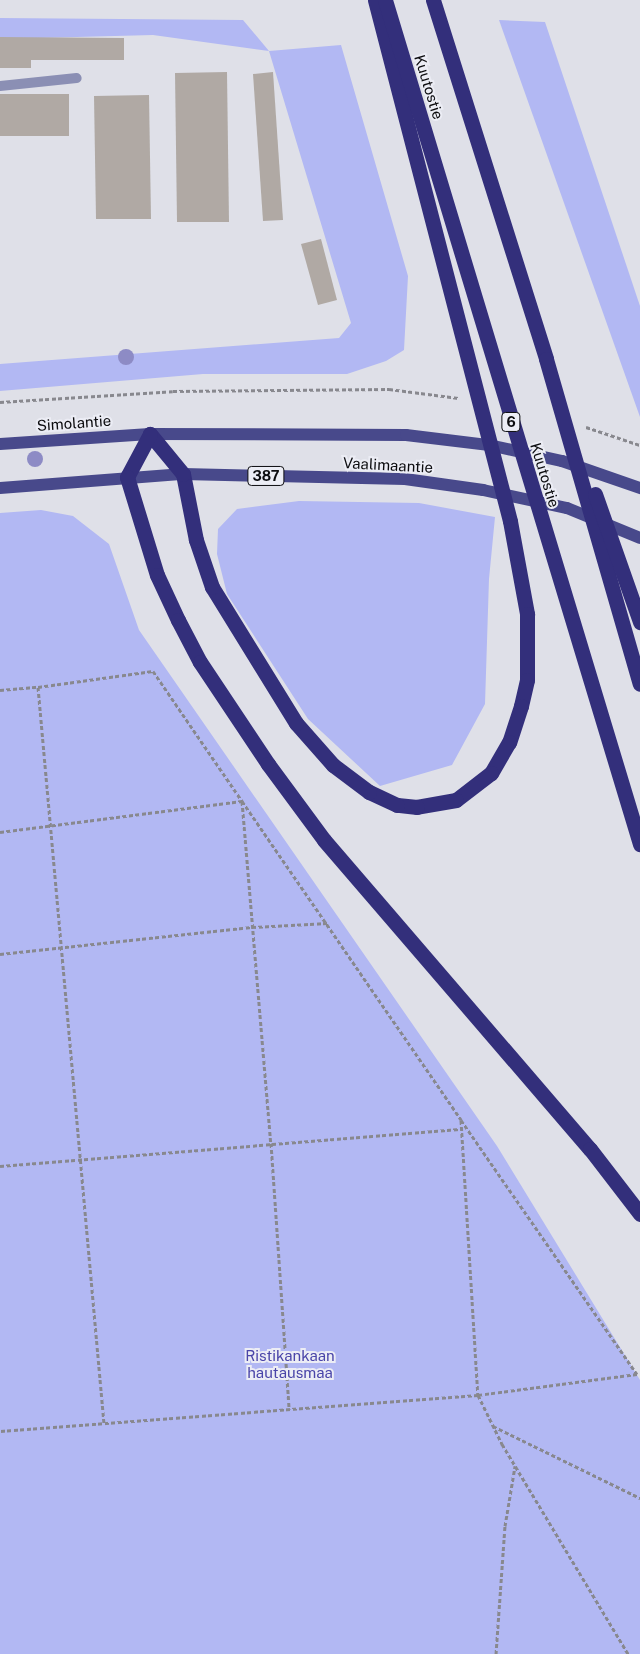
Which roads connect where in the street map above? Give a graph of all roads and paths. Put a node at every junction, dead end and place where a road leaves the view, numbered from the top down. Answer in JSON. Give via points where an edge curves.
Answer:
{"nodes":[{"id":1,"x":375,"y":0,"type":"edge"},
{"id":2,"x":385,"y":0,"type":"edge"},
{"id":3,"x":433,"y":0,"type":"edge"},
{"id":4,"x":77,"y":78,"type":"dead end"},
{"id":5,"x":0,"y":86,"type":"edge"},
{"id":6,"x":546,"y":359,"type":"junction"},
{"id":7,"x":389,"y":388,"type":"dead end"},
{"id":8,"x":0,"y":402,"type":"edge"},
{"id":9,"x":150,"y":434,"type":"junction"},
{"id":10,"x":0,"y":444,"type":"edge"},
{"id":11,"x":182,"y":474,"type":"junction"},
{"id":12,"x":127,"y":477,"type":"junction"},
{"id":13,"x":0,"y":488,"type":"edge"},
{"id":14,"x":640,"y":488,"type":"edge"},
{"id":15,"x":640,"y":538,"type":"edge"},
{"id":16,"x":640,"y":622,"type":"edge"},
{"id":17,"x":640,"y":684,"type":"edge"},
{"id":18,"x":38,"y":687,"type":"junction"},
{"id":19,"x":0,"y":690,"type":"edge"},
{"id":20,"x":242,"y":801,"type":"junction"},
{"id":21,"x":48,"y":827,"type":"junction"},
{"id":22,"x":0,"y":832,"type":"edge"},
{"id":23,"x":640,"y":844,"type":"edge"},
{"id":24,"x":328,"y":923,"type":"junction"},
{"id":25,"x":252,"y":927,"type":"junction"},
{"id":26,"x":60,"y":949,"type":"junction"},
{"id":27,"x":0,"y":954,"type":"edge"},
{"id":28,"x":461,"y":1120,"type":"junction"},
{"id":29,"x":460,"y":1129,"type":"junction"},
{"id":30,"x":271,"y":1143,"type":"junction"},
{"id":31,"x":81,"y":1160,"type":"junction"},
{"id":32,"x":0,"y":1166,"type":"edge"},
{"id":33,"x":640,"y":1214,"type":"edge"},
{"id":34,"x":478,"y":1395,"type":"junction"},
{"id":35,"x":289,"y":1409,"type":"junction"},
{"id":36,"x":104,"y":1423,"type":"junction"},
{"id":37,"x":493,"y":1426,"type":"junction"},
{"id":38,"x":0,"y":1431,"type":"edge"},
{"id":39,"x":515,"y":1466,"type":"junction"},
{"id":40,"x":640,"y":1498,"type":"edge"},
{"id":41,"x":496,"y":1654,"type":"edge"},
{"id":42,"x":628,"y":1654,"type":"edge"}],
"edges":[{"from":1,"to":11,"type":"highway","via":[[510,521],[527,614],[528,670],[522,706],[491,773],[456,800],[417,807],[396,805],[369,792],[333,765],[296,723],[212,587],[196,540]]},
{"from":2,"to":23,"type":"highway","name":"Kuutostie","number":"6"},
{"from":3,"to":6,"type":"highway","name":"Kuutostie"},
{"from":4,"to":5,"type":"lane"},
{"from":6,"to":16,"type":"highway"},
{"from":6,"to":17,"type":"highway","name":"Kuutostie"},
{"from":7,"to":8,"type":"path","via":[[173,391]]},
{"from":9,"to":10,"type":"main road","name":"Simolantie"},
{"from":9,"to":11,"type":"highway"},
{"from":9,"to":12,"type":"highway"},
{"from":9,"to":14,"type":"main road","name":"Vaalimaantie","via":[[406,435],[489,445],[562,461]]},
{"from":11,"to":12,"type":"main road","name":"Vaalimaantie","number":"387"},
{"from":11,"to":15,"type":"main road","name":"Vaalimaantie","number":"387","via":[[405,479],[484,490],[567,508]]},
{"from":12,"to":13,"type":"main road"},
{"from":12,"to":33,"type":"highway","via":[[151,559],[178,620],[200,662],[268,764],[324,840],[590,1149]]},
{"from":18,"to":19,"type":"path"},
{"from":18,"to":20,"type":"path","via":[[153,671]]},
{"from":18,"to":21,"type":"path"},
{"from":20,"to":21,"type":"path"},
{"from":20,"to":24,"type":"path"},
{"from":20,"to":25,"type":"path"},
{"from":21,"to":22,"type":"path"},
{"from":21,"to":26,"type":"path"},
{"from":24,"to":25,"type":"path"},
{"from":24,"to":28,"type":"path"},
{"from":25,"to":26,"type":"path"},
{"from":25,"to":30,"type":"path"},
{"from":26,"to":27,"type":"path"},
{"from":26,"to":31,"type":"path"},
{"from":28,"to":29,"type":"path"},
{"from":28,"to":34,"type":"path","via":[[637,1374]]},
{"from":29,"to":30,"type":"path"},
{"from":29,"to":34,"type":"path"},
{"from":30,"to":31,"type":"path"},
{"from":30,"to":35,"type":"path"},
{"from":31,"to":32,"type":"path"},
{"from":31,"to":36,"type":"path"},
{"from":34,"to":35,"type":"path"},
{"from":34,"to":37,"type":"path"},
{"from":35,"to":36,"type":"path"},
{"from":36,"to":38,"type":"path"},
{"from":37,"to":39,"type":"path"},
{"from":37,"to":40,"type":"path"},
{"from":39,"to":41,"type":"path","via":[[506,1526]]},
{"from":39,"to":42,"type":"path"}]}
